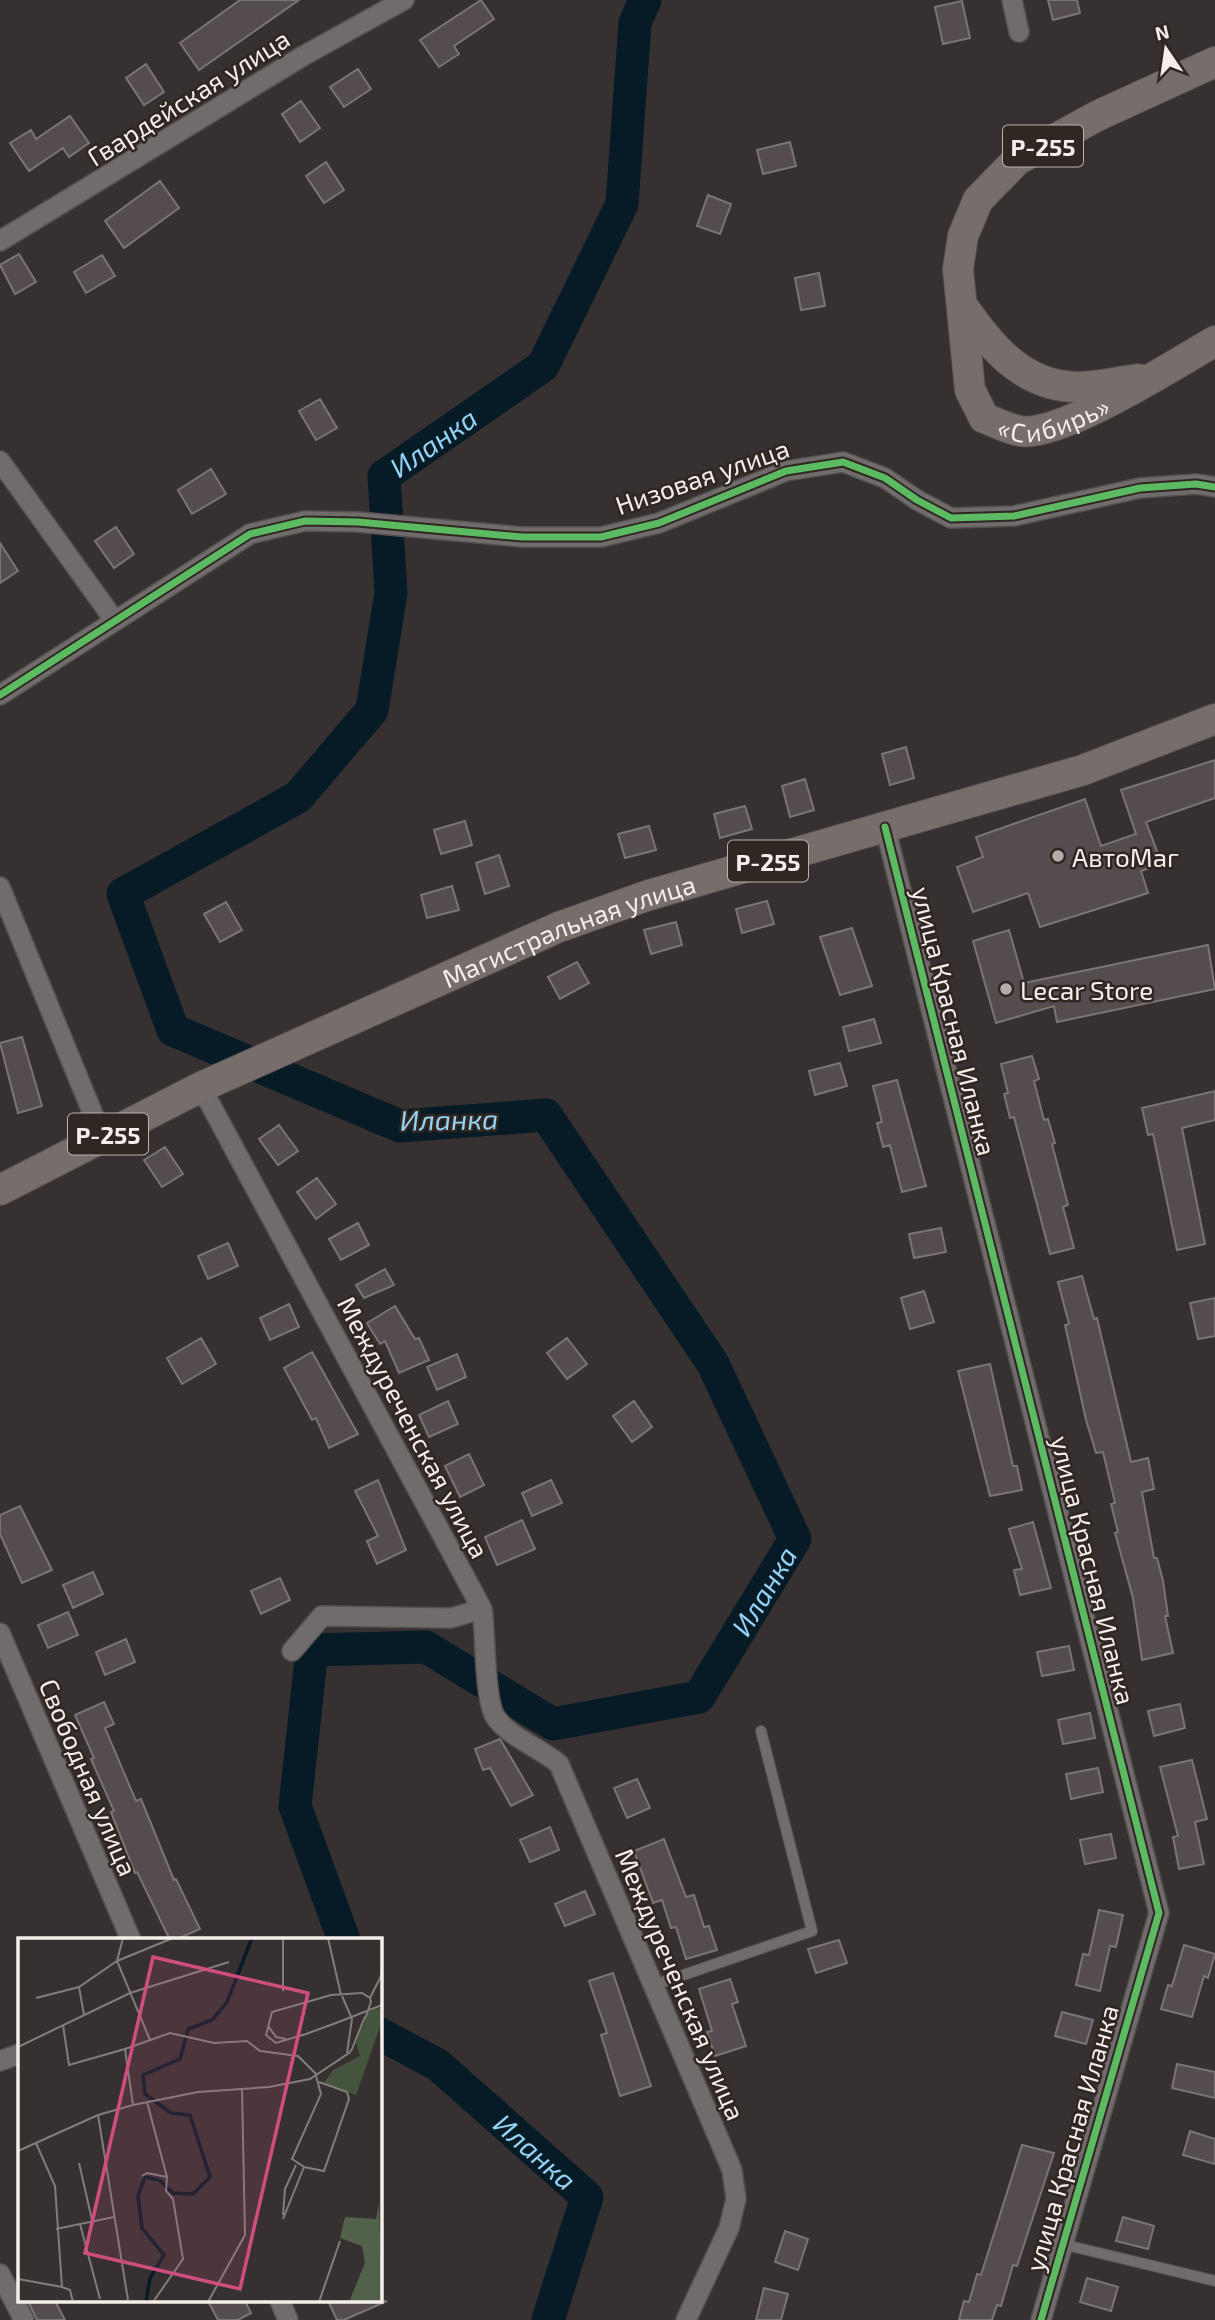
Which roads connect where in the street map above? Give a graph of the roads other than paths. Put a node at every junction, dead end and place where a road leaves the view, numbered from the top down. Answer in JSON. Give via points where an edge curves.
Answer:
{"nodes":[{"id":1,"x":404,"y":0,"type":"edge"},
{"id":2,"x":1012,"y":0,"type":"edge"},
{"id":3,"x":1019,"y":32,"type":"dead end"},
{"id":4,"x":1215,"y":62,"type":"edge"},
{"id":5,"x":0,"y":241,"type":"edge"},
{"id":6,"x":959,"y":302,"type":"junction"},
{"id":7,"x":1215,"y":341,"type":"edge"},
{"id":8,"x":1152,"y":377,"type":"junction"},
{"id":9,"x":0,"y":461,"type":"edge"},
{"id":10,"x":1215,"y":487,"type":"edge"},
{"id":11,"x":115,"y":621,"type":"junction"},
{"id":12,"x":0,"y":695,"type":"edge"},
{"id":13,"x":1215,"y":719,"type":"edge"},
{"id":14,"x":885,"y":827,"type":"junction"},
{"id":15,"x":0,"y":887,"type":"edge"},
{"id":16,"x":209,"y":1084,"type":"junction"},
{"id":17,"x":102,"y":1136,"type":"junction"},
{"id":18,"x":0,"y":1190,"type":"edge"},
{"id":19,"x":482,"y":1609,"type":"junction"},
{"id":20,"x":0,"y":1633,"type":"edge"},
{"id":21,"x":292,"y":1651,"type":"dead end"},
{"id":22,"x":761,"y":1731,"type":"dead end"},
{"id":23,"x":130,"y":1938,"type":"edge"},
{"id":24,"x":654,"y":1985,"type":"junction"},
{"id":25,"x":18,"y":2054,"type":"edge"},
{"id":26,"x":0,"y":2061,"type":"edge"},
{"id":27,"x":1061,"y":2244,"type":"junction"},
{"id":28,"x":0,"y":2274,"type":"edge"},
{"id":29,"x":1215,"y":2281,"type":"edge"},
{"id":30,"x":280,"y":2302,"type":"edge"},
{"id":31,"x":24,"y":2320,"type":"edge"},
{"id":32,"x":288,"y":2320,"type":"edge"},
{"id":33,"x":686,"y":2320,"type":"edge"},
{"id":34,"x":1041,"y":2320,"type":"edge"}],
"edges":[{"from":1,"to":5,"type":"street","name":"Гвардейская улица","via":[[303,56]]},
{"from":2,"to":3,"type":"street"},
{"from":4,"to":6,"type":"main road","name":"«Сибирь»","number":"Р-255","via":[[1017,160],[978,200],[963,236],[957,268]]},
{"from":6,"to":8,"type":"main road","name":"«Сибирь»","number":"Р-255","via":[[1012,366],[1045,381],[1076,387]]},
{"from":6,"to":8,"type":"main road","name":"«Сибирь»","number":"Р-255","via":[[970,390],[984,418],[1021,432],[1058,425]]},
{"from":7,"to":8,"type":"main road","name":"«Сибирь»","number":"Р-255"},
{"from":9,"to":11,"type":"street"},
{"from":10,"to":11,"type":"street","name":"Низовая улица","via":[[1140,488],[1014,516],[951,518],[886,478],[843,463],[786,471],[659,523],[601,537],[522,537],[305,521],[250,534]]},
{"from":11,"to":12,"type":"street","name":"Низовая улица"},
{"from":13,"to":14,"type":"main road","name":"Магистральная улица","number":"Р-255","via":[[1083,769]]},
{"from":14,"to":16,"type":"main road","name":"Магистральная улица","number":"Р-255","via":[[602,911]]},
{"from":14,"to":27,"type":"street","name":"улица Красная Иланка","via":[[1159,1913]]},
{"from":15,"to":17,"type":"street"},
{"from":16,"to":17,"type":"main road","number":"Р-255"},
{"from":16,"to":19,"type":"street","name":"Междуреченская улица"},
{"from":17,"to":18,"type":"main road","number":"Р-255"},
{"from":19,"to":21,"type":"street","via":[[451,1618],[321,1616]]},
{"from":19,"to":24,"type":"street","name":"Междуреченская улица","via":[[489,1697],[495,1717],[558,1764]]},
{"from":20,"to":23,"type":"street","name":"Свободная улица"},
{"from":22,"to":24,"type":"lane","via":[[812,1931]]},
{"from":24,"to":33,"type":"street","name":"Междуреченская улица","via":[[732,2170],[736,2199],[729,2228]]},
{"from":25,"to":26,"type":"street"},
{"from":27,"to":29,"type":"lane"},
{"from":27,"to":34,"type":"street","name":"улица Красная Иланка"},
{"from":28,"to":31,"type":"street"},
{"from":30,"to":32,"type":"street"}]}
